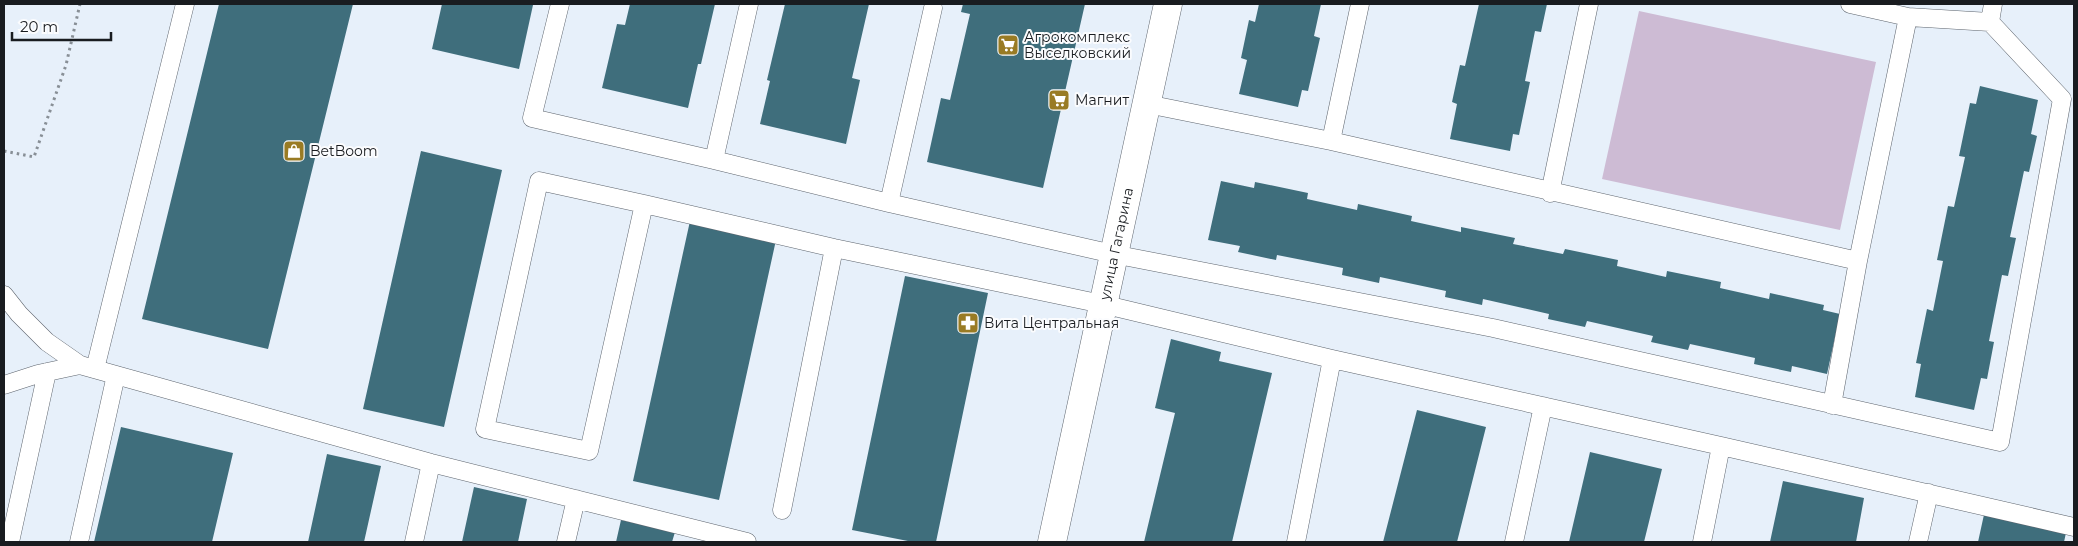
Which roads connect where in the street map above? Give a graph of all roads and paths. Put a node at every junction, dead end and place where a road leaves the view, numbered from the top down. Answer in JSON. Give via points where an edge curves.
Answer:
{"nodes":[{"id":1,"x":80,"y":4,"type":"edge"},
{"id":2,"x":184,"y":4,"type":"edge"},
{"id":3,"x":560,"y":4,"type":"edge"},
{"id":4,"x":749,"y":4,"type":"edge"},
{"id":5,"x":1168,"y":4,"type":"edge"},
{"id":6,"x":1360,"y":4,"type":"edge"},
{"id":7,"x":1588,"y":4,"type":"edge"},
{"id":8,"x":1850,"y":4,"type":"edge"},
{"id":9,"x":1993,"y":4,"type":"edge"},
{"id":10,"x":933,"y":8,"type":"dead end"},
{"id":11,"x":1908,"y":17,"type":"junction"},
{"id":12,"x":1990,"y":22,"type":"junction"},
{"id":13,"x":1147,"y":104,"type":"junction"},
{"id":14,"x":1331,"y":142,"type":"junction"},
{"id":15,"x":4,"y":150,"type":"edge"},
{"id":16,"x":714,"y":160,"type":"junction"},
{"id":17,"x":1550,"y":193,"type":"junction"},
{"id":18,"x":889,"y":203,"type":"junction"},
{"id":19,"x":644,"y":204,"type":"junction"},
{"id":20,"x":834,"y":248,"type":"junction"},
{"id":21,"x":1113,"y":254,"type":"junction"},
{"id":22,"x":1858,"y":261,"type":"junction"},
{"id":23,"x":4,"y":295,"type":"edge"},
{"id":24,"x":1102,"y":304,"type":"junction"},
{"id":25,"x":1332,"y":359,"type":"junction"},
{"id":26,"x":88,"y":367,"type":"junction"},
{"id":27,"x":46,"y":372,"type":"junction"},
{"id":28,"x":116,"y":375,"type":"junction"},
{"id":29,"x":4,"y":385,"type":"edge"},
{"id":30,"x":1832,"y":405,"type":"junction"},
{"id":31,"x":1543,"y":406,"type":"junction"},
{"id":32,"x":1721,"y":446,"type":"junction"},
{"id":33,"x":431,"y":463,"type":"junction"},
{"id":34,"x":1929,"y":493,"type":"junction"},
{"id":35,"x":576,"y":499,"type":"junction"},
{"id":36,"x":782,"y":510,"type":"dead end"},
{"id":37,"x":2074,"y":527,"type":"edge"},
{"id":38,"x":718,"y":539,"type":"edge"},
{"id":39,"x":10,"y":542,"type":"edge"},
{"id":40,"x":79,"y":542,"type":"edge"},
{"id":41,"x":414,"y":542,"type":"edge"},
{"id":42,"x":566,"y":542,"type":"edge"},
{"id":43,"x":748,"y":542,"type":"edge"},
{"id":44,"x":1052,"y":542,"type":"edge"},
{"id":45,"x":1296,"y":542,"type":"edge"},
{"id":46,"x":1514,"y":542,"type":"edge"},
{"id":47,"x":1702,"y":542,"type":"edge"},
{"id":48,"x":1918,"y":542,"type":"edge"}],
"edges":[{"from":1,"to":15,"type":"path","via":[[66,65],[34,157]]},
{"from":2,"to":26,"type":"lane"},
{"from":3,"to":16,"type":"lane","via":[[532,118]]},
{"from":4,"to":16,"type":"lane"},
{"from":5,"to":13,"type":"street","name":"улица Гагарина"},
{"from":6,"to":14,"type":"lane"},
{"from":7,"to":17,"type":"lane"},
{"from":8,"to":11,"type":"lane"},
{"from":9,"to":12,"type":"lane"},
{"from":10,"to":18,"type":"lane"},
{"from":11,"to":12,"type":"lane"},
{"from":11,"to":22,"type":"lane"},
{"from":12,"to":30,"type":"lane","via":[[2062,99],[2000,442]]},
{"from":13,"to":14,"type":"lane"},
{"from":13,"to":21,"type":"street","name":"улица Гагарина"},
{"from":14,"to":17,"type":"lane"},
{"from":16,"to":18,"type":"lane"},
{"from":17,"to":22,"type":"lane"},
{"from":18,"to":21,"type":"lane"},
{"from":19,"to":19,"type":"lane","via":[[589,451],[485,428],[539,181]]},
{"from":19,"to":20,"type":"lane"},
{"from":20,"to":24,"type":"lane"},
{"from":20,"to":36,"type":"lane"},
{"from":21,"to":24,"type":"street","name":"улица Гагарина"},
{"from":21,"to":30,"type":"lane","via":[[1493,328]]},
{"from":22,"to":30,"type":"lane"},
{"from":23,"to":26,"type":"lane","via":[[46,342]]},
{"from":24,"to":25,"type":"lane"},
{"from":24,"to":44,"type":"street","name":"улица Гагарина"},
{"from":25,"to":31,"type":"lane"},
{"from":25,"to":45,"type":"lane"},
{"from":26,"to":27,"type":"lane"},
{"from":26,"to":28,"type":"lane"},
{"from":27,"to":29,"type":"lane"},
{"from":27,"to":39,"type":"lane"},
{"from":28,"to":33,"type":"lane"},
{"from":28,"to":40,"type":"lane"},
{"from":31,"to":32,"type":"lane"},
{"from":31,"to":46,"type":"lane"},
{"from":32,"to":34,"type":"lane"},
{"from":32,"to":47,"type":"lane"},
{"from":33,"to":35,"type":"lane"},
{"from":33,"to":41,"type":"lane"},
{"from":34,"to":37,"type":"lane"},
{"from":34,"to":48,"type":"lane"},
{"from":35,"to":38,"type":"lane"},
{"from":35,"to":42,"type":"lane"},
{"from":38,"to":43,"type":"lane"}]}
